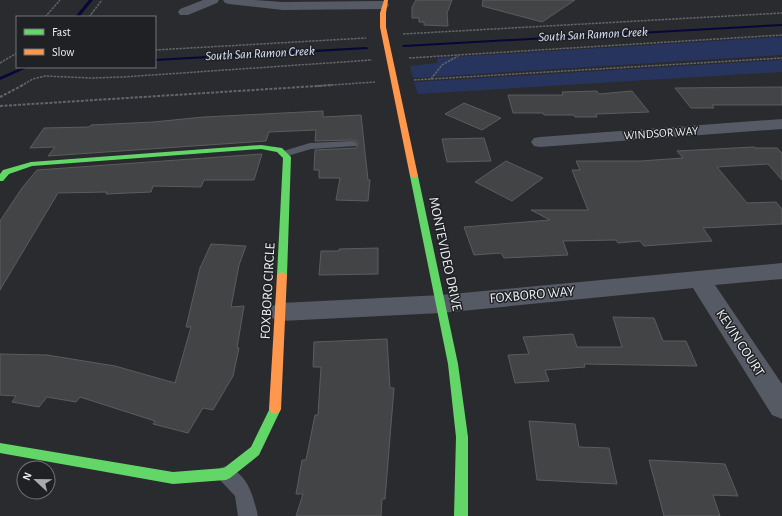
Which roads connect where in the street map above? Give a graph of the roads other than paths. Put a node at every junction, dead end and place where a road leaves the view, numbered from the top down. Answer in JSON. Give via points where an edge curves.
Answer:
{"nodes":[{"id":1,"x":213,"y":0,"type":"edge"},
{"id":2,"x":229,"y":0,"type":"edge"},
{"id":3,"x":385,"y":3,"type":"edge"},
{"id":4,"x":184,"y":12,"type":"dead end"},
{"id":5,"x":782,"y":124,"type":"edge"},
{"id":6,"x":540,"y":142,"type":"dead end"},
{"id":7,"x":352,"y":144,"type":"dead end"},
{"id":8,"x":284,"y":154,"type":"junction"},
{"id":9,"x":0,"y":179,"type":"edge"},
{"id":10,"x":782,"y":271,"type":"edge"},
{"id":11,"x":699,"y":279,"type":"junction"},
{"id":12,"x":441,"y":304,"type":"junction"},
{"id":13,"x":281,"y":312,"type":"junction"},
{"id":14,"x":782,"y":407,"type":"edge"},
{"id":15,"x":0,"y":448,"type":"edge"},
{"id":16,"x":226,"y":474,"type":"junction"},
{"id":17,"x":248,"y":516,"type":"edge"},
{"id":18,"x":461,"y":516,"type":"edge"}],
"edges":[{"from":1,"to":4,"type":"street"},
{"from":2,"to":3,"type":"street","via":[[284,6]]},
{"from":3,"to":12,"type":"street","name":"MONTEVIDEO DRIVE","via":[[382,19],[384,35]]},
{"from":5,"to":6,"type":"street","name":"WINDSOR WAY"},
{"from":7,"to":8,"type":"lane","via":[[310,146]]},
{"from":8,"to":9,"type":"street","via":[[279,150],[261,147],[31,164],[6,172]]},
{"from":8,"to":13,"type":"street","name":"FOXBORO CIRCLE","via":[[287,157]]},
{"from":10,"to":11,"type":"street","name":"FOXBORO WAY"},
{"from":11,"to":12,"type":"street","name":"FOXBORO WAY"},
{"from":11,"to":14,"type":"street","name":"KEVIN COURT"},
{"from":12,"to":13,"type":"street","name":"FOXBORO WAY"},
{"from":12,"to":18,"type":"street","name":"MONTEVIDEO DRIVE","via":[[453,364],[462,436]]},
{"from":13,"to":16,"type":"street","name":"FOXBORO CIRCLE","via":[[275,409],[255,451]]},
{"from":15,"to":16,"type":"street","via":[[173,478]]},
{"from":16,"to":17,"type":"lane","via":[[243,492]]}]}
